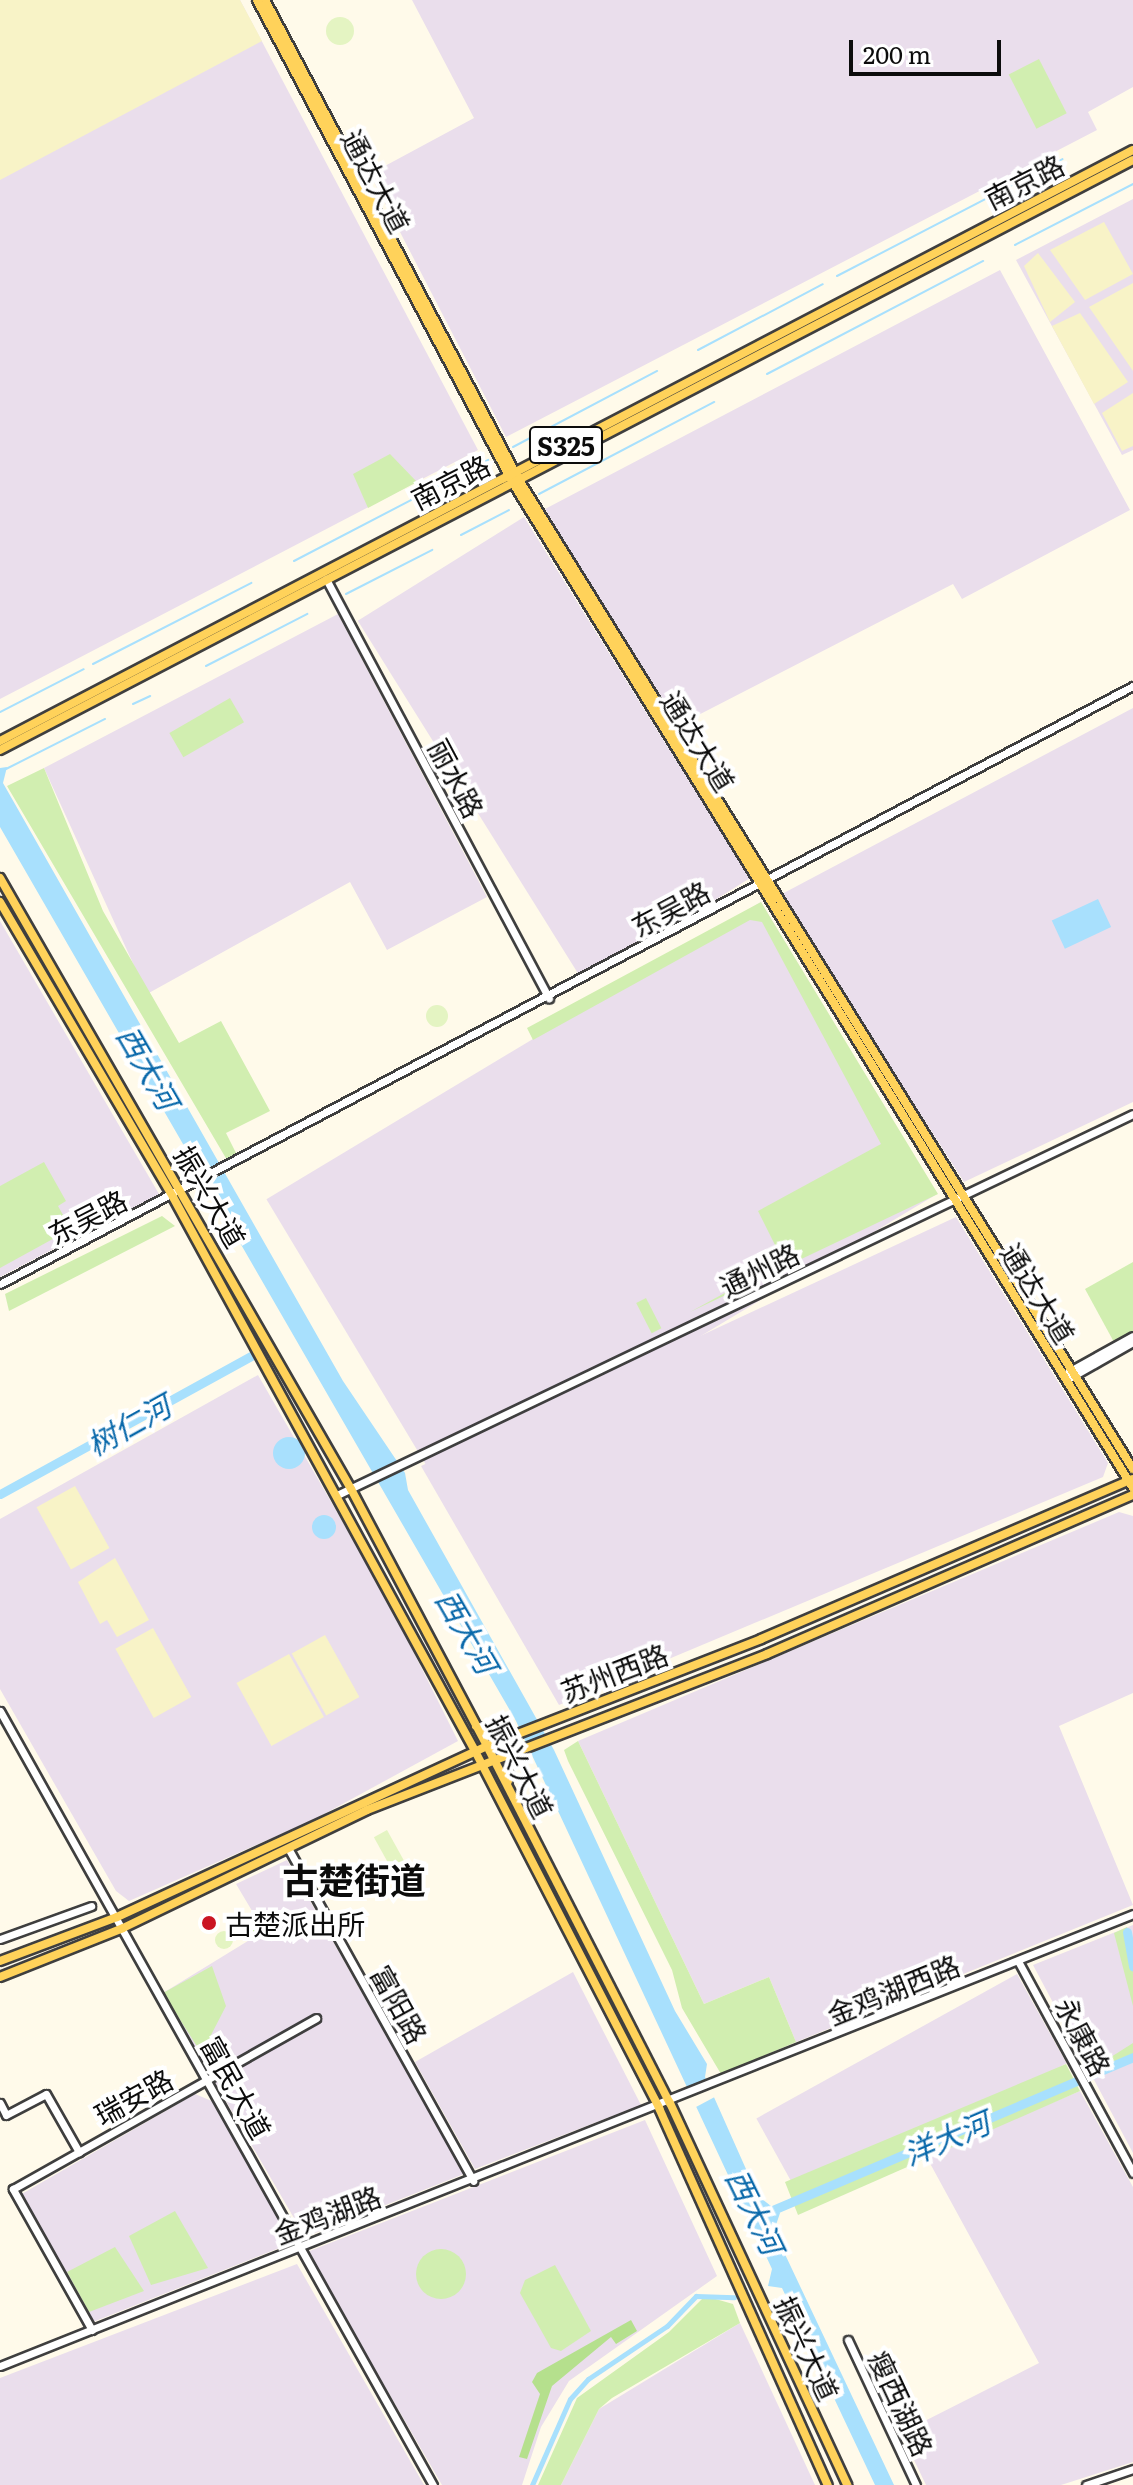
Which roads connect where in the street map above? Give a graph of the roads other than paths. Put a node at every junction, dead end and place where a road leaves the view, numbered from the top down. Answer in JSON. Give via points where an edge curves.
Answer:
{"nodes":[{"id":1,"x":257,"y":0,"type":"edge"},
{"id":2,"x":265,"y":0,"type":"edge"},
{"id":3,"x":1133,"y":150,"type":"edge"},
{"id":4,"x":1133,"y":160,"type":"edge"},
{"id":5,"x":514,"y":477,"type":"junction"},
{"id":6,"x":326,"y":579,"type":"junction"},
{"id":7,"x":1133,"y":686,"type":"edge"},
{"id":8,"x":0,"y":741,"type":"edge"},
{"id":9,"x":0,"y":750,"type":"edge"},
{"id":10,"x":0,"y":878,"type":"edge"},
{"id":11,"x":764,"y":883,"type":"junction"},
{"id":12,"x":0,"y":902,"type":"edge"},
{"id":13,"x":549,"y":998,"type":"junction"},
{"id":14,"x":1133,"y":1114,"type":"edge"},
{"id":15,"x":184,"y":1192,"type":"junction"},
{"id":16,"x":173,"y":1197,"type":"junction"},
{"id":17,"x":959,"y":1197,"type":"junction"},
{"id":18,"x":0,"y":1284,"type":"edge"},
{"id":19,"x":1132,"y":1340,"type":"edge"},
{"id":20,"x":1069,"y":1375,"type":"junction"},
{"id":21,"x":1133,"y":1469,"type":"edge"},
{"id":22,"x":1132,"y":1482,"type":"edge"},
{"id":23,"x":351,"y":1489,"type":"junction"},
{"id":24,"x":337,"y":1495,"type":"junction"},
{"id":25,"x":1133,"y":1495,"type":"edge"},
{"id":26,"x":0,"y":1711,"type":"edge"},
{"id":27,"x":476,"y":1725,"type":"junction"},
{"id":28,"x":466,"y":1734,"type":"junction"},
{"id":29,"x":507,"y":1737,"type":"junction"},
{"id":30,"x":487,"y":1746,"type":"junction"},
{"id":31,"x":475,"y":1751,"type":"junction"},
{"id":32,"x":513,"y":1753,"type":"junction"},
{"id":33,"x":459,"y":1758,"type":"junction"},
{"id":34,"x":494,"y":1761,"type":"junction"},
{"id":35,"x":483,"y":1766,"type":"junction"},
{"id":36,"x":463,"y":1773,"type":"junction"},
{"id":37,"x":453,"y":1777,"type":"junction"},
{"id":38,"x":497,"y":1794,"type":"junction"},
{"id":39,"x":511,"y":1794,"type":"junction"},
{"id":40,"x":288,"y":1848,"type":"junction"},
{"id":41,"x":91,"y":1906,"type":"dead end"},
{"id":42,"x":1133,"y":1914,"type":"edge"},
{"id":43,"x":117,"y":1917,"type":"junction"},
{"id":44,"x":123,"y":1928,"type":"junction"},
{"id":45,"x":0,"y":1939,"type":"edge"},
{"id":46,"x":0,"y":1961,"type":"edge"},
{"id":47,"x":1018,"y":1961,"type":"junction"},
{"id":48,"x":0,"y":1977,"type":"edge"},
{"id":49,"x":316,"y":2018,"type":"dead end"},
{"id":50,"x":208,"y":2079,"type":"junction"},
{"id":51,"x":0,"y":2103,"type":"edge"},
{"id":52,"x":670,"y":2103,"type":"junction"},
{"id":53,"x":659,"y":2108,"type":"junction"},
{"id":54,"x":79,"y":2152,"type":"junction"},
{"id":55,"x":1133,"y":2173,"type":"edge"},
{"id":56,"x":473,"y":2181,"type":"junction"},
{"id":57,"x":301,"y":2248,"type":"junction"},
{"id":58,"x":92,"y":2330,"type":"junction"},
{"id":59,"x":848,"y":2340,"type":"dead end"},
{"id":60,"x":0,"y":2366,"type":"edge"},
{"id":61,"x":1133,"y":2469,"type":"edge"},
{"id":62,"x":433,"y":2485,"type":"edge"},
{"id":63,"x":828,"y":2485,"type":"edge"},
{"id":64,"x":847,"y":2485,"type":"edge"},
{"id":65,"x":916,"y":2485,"type":"edge"},
{"id":66,"x":1086,"y":2485,"type":"edge"}],
"edges":[{"from":1,"to":5,"type":"main road","name":"通达大道"},
{"from":2,"to":5,"type":"main road","name":"通达大道"},
{"from":3,"to":5,"type":"main road","name":"南京路","number":"S325"},
{"from":4,"to":5,"type":"main road","name":"南京路","number":"S325"},
{"from":5,"to":6,"type":"main road","name":"南京路","number":"S325"},
{"from":5,"to":8,"type":"main road","name":"南京路","number":"S325"},
{"from":5,"to":11,"type":"main road","name":"通达大道"},
{"from":6,"to":9,"type":"main road","name":"南京路","number":"S325"},
{"from":6,"to":13,"type":"street","name":"丽水路"},
{"from":7,"to":11,"type":"street","name":"东吴路"},
{"from":10,"to":15,"type":"main road","name":"振兴大道"},
{"from":11,"to":13,"type":"street","name":"东吴路"},
{"from":11,"to":17,"type":"main road","name":"通达大道"},
{"from":12,"to":16,"type":"main road","name":"振兴大道"},
{"from":13,"to":15,"type":"street","name":"东吴路"},
{"from":14,"to":17,"type":"street","name":"通州路"},
{"from":15,"to":16,"type":"street","name":"东吴路"},
{"from":15,"to":23,"type":"main road","name":"振兴大道"},
{"from":16,"to":18,"type":"street","name":"东吴路"},
{"from":16,"to":24,"type":"main road","name":"振兴大道"},
{"from":17,"to":20,"type":"main road","name":"通达大道"},
{"from":17,"to":23,"type":"street","name":"通州路"},
{"from":19,"to":20,"type":"street"},
{"from":20,"to":21,"type":"main road","name":"通达大道"},
{"from":20,"to":22,"type":"main road","name":"通达大道"},
{"from":22,"to":29,"type":"main road","name":"苏州西路"},
{"from":23,"to":24,"type":"street","name":"通州路"},
{"from":23,"to":27,"type":"main road","name":"振兴大道"},
{"from":24,"to":28,"type":"main road","name":"振兴大道"},
{"from":25,"to":32,"type":"main road","name":"苏州西路"},
{"from":26,"to":43,"type":"street","name":"富民大道"},
{"from":27,"to":29,"type":"main road"},
{"from":27,"to":30,"type":"main road","name":"振兴大道"},
{"from":28,"to":31,"type":"main road","name":"振兴大道"},
{"from":28,"to":33,"type":"main road"},
{"from":29,"to":30,"type":"main road","name":"苏州西路"},
{"from":30,"to":31,"type":"main road","name":"苏州西路"},
{"from":30,"to":34,"type":"main road","name":"振兴大道"},
{"from":31,"to":33,"type":"main road","name":"苏州西路"},
{"from":31,"to":35,"type":"main road","name":"振兴大道"},
{"from":32,"to":34,"type":"main road","name":"苏州西路"},
{"from":32,"to":39,"type":"main road"},
{"from":33,"to":36,"type":"main road"},
{"from":33,"to":43,"type":"main road","name":"苏州西路"},
{"from":34,"to":35,"type":"main road","name":"苏州西路"},
{"from":34,"to":39,"type":"main road","name":"振兴大道"},
{"from":35,"to":36,"type":"main road","name":"苏州西路"},
{"from":35,"to":38,"type":"main road","name":"振兴大道"},
{"from":36,"to":37,"type":"main road","name":"苏州西路"},
{"from":37,"to":38,"type":"main road","via":[[479,1776]]},
{"from":37,"to":40,"type":"main road","name":"苏州西路"},
{"from":38,"to":53,"type":"main road","name":"振兴大道"},
{"from":39,"to":52,"type":"main road","name":"振兴大道"},
{"from":40,"to":44,"type":"main road","name":"苏州西路"},
{"from":40,"to":56,"type":"street","name":"富阳路"},
{"from":41,"to":45,"type":"street"},
{"from":42,"to":47,"type":"street","name":"金鸡湖西路"},
{"from":43,"to":44,"type":"street","name":"富民大道"},
{"from":43,"to":46,"type":"main road","name":"苏州西路"},
{"from":44,"to":48,"type":"main road","name":"苏州西路"},
{"from":44,"to":50,"type":"street","name":"富民大道"},
{"from":47,"to":52,"type":"street","name":"金鸡湖西路"},
{"from":47,"to":55,"type":"street","name":"永康路"},
{"from":49,"to":50,"type":"street","name":"瑞安路"},
{"from":50,"to":54,"type":"street","name":"瑞安路"},
{"from":50,"to":57,"type":"street","name":"富民大道"},
{"from":51,"to":54,"type":"street","via":[[6,2115],[46,2094]]},
{"from":52,"to":53,"type":"street","name":"金鸡湖路"},
{"from":52,"to":64,"type":"main road","name":"振兴大道"},
{"from":53,"to":56,"type":"street","name":"金鸡湖路"},
{"from":53,"to":63,"type":"main road","name":"振兴大道"},
{"from":54,"to":58,"type":"street","name":"瑞安路","via":[[13,2189]]},
{"from":56,"to":57,"type":"street","name":"金鸡湖路"},
{"from":57,"to":58,"type":"street","name":"金鸡湖路"},
{"from":57,"to":62,"type":"street","name":"富民大道"},
{"from":58,"to":60,"type":"street","name":"金鸡湖路"},
{"from":59,"to":65,"type":"street","name":"瘦西湖路"},
{"from":61,"to":66,"type":"street"}]}
